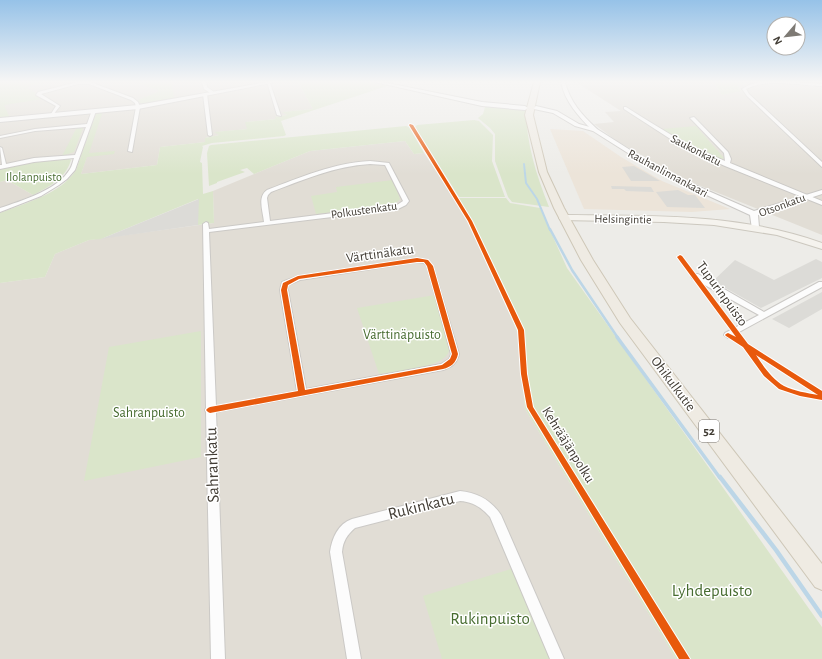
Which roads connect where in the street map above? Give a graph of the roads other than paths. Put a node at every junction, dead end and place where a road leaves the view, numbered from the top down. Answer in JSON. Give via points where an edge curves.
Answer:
{"nodes":[{"id":1,"x":70,"y":113,"type":"edge"},
{"id":2,"x":93,"y":113,"type":"edge"},
{"id":3,"x":137,"y":113,"type":"edge"},
{"id":4,"x":207,"y":113,"type":"edge"},
{"id":5,"x":530,"y":113,"type":"edge"},
{"id":6,"x":556,"y":113,"type":"edge"},
{"id":7,"x":580,"y":113,"type":"edge"},
{"id":8,"x":633,"y":113,"type":"edge"},
{"id":9,"x":766,"y":113,"type":"edge"},
{"id":10,"x":53,"y":114,"type":"joint"},
{"id":11,"x":692,"y":118,"type":"dead end"},
{"id":12,"x":0,"y":120,"type":"edge"},
{"id":13,"x":88,"y":125,"type":"junction"},
{"id":14,"x":596,"y":130,"type":"junction"},
{"id":15,"x":210,"y":136,"type":"dead end"},
{"id":16,"x":0,"y":137,"type":"edge"},
{"id":17,"x":0,"y":148,"type":"edge"},
{"id":18,"x":130,"y":151,"type":"dead end"},
{"id":19,"x":77,"y":156,"type":"junction"},
{"id":20,"x":728,"y":165,"type":"junction"},
{"id":21,"x":822,"y":165,"type":"edge"},
{"id":22,"x":2,"y":166,"type":"edge"},
{"id":23,"x":822,"y":192,"type":"edge"},
{"id":24,"x":805,"y":197,"type":"junction"},
{"id":25,"x":822,"y":203,"type":"edge"},
{"id":26,"x":0,"y":210,"type":"edge"},
{"id":27,"x":754,"y":214,"type":"junction"},
{"id":28,"x":564,"y":218,"type":"junction"},
{"id":29,"x":267,"y":222,"type":"junction"},
{"id":30,"x":206,"y":227,"type":"joint"},
{"id":31,"x":755,"y":227,"type":"junction"},
{"id":32,"x":822,"y":246,"type":"edge"},
{"id":33,"x":694,"y":276,"type":"dead end"},
{"id":34,"x":822,"y":284,"type":"edge"},
{"id":35,"x":764,"y":315,"type":"junction"},
{"id":36,"x":728,"y":335,"type":"dead end"},
{"id":37,"x":302,"y":393,"type":"junction"},
{"id":38,"x":210,"y":410,"type":"junction"},
{"id":39,"x":822,"y":580,"type":"edge"},
{"id":40,"x":218,"y":659,"type":"edge"},
{"id":41,"x":354,"y":659,"type":"edge"},
{"id":42,"x":557,"y":659,"type":"edge"}],
"edges":[{"from":1,"to":10,"type":"street"},
{"from":2,"to":13,"type":"street"},
{"from":3,"to":18,"type":"street"},
{"from":4,"to":15,"type":"street"},
{"from":5,"to":28,"type":"main road","number":"52","via":[[543,172]]},
{"from":6,"to":14,"type":"street","via":[[577,126]]},
{"from":7,"to":14,"type":"street","name":"Rauhanlinnankaari"},
{"from":8,"to":20,"type":"street","name":"Saukonkatu","via":[[674,139]]},
{"from":9,"to":21,"type":"street"},
{"from":10,"to":12,"type":"street"},
{"from":11,"to":20,"type":"street","name":"Saukonkatu","via":[[726,153]]},
{"from":13,"to":16,"type":"street","via":[[35,130]]},
{"from":13,"to":19,"type":"street"},
{"from":14,"to":27,"type":"street","name":"Rauhanlinnankaari","via":[[663,173]]},
{"from":17,"to":22,"type":"street"},
{"from":19,"to":22,"type":"street","via":[[45,158]]},
{"from":19,"to":26,"type":"street","via":[[72,170],[62,181],[40,194]]},
{"from":20,"to":24,"type":"street","name":"Saukonkatu"},
{"from":23,"to":24,"type":"street","name":"Otsonkatu"},
{"from":24,"to":25,"type":"street","name":"Saukonkatu"},
{"from":24,"to":27,"type":"street","name":"Otsonkatu"},
{"from":27,"to":31,"type":"street","name":"Otsonkatu"},
{"from":28,"to":31,"type":"main road","name":"Helsingintie","via":[[700,220]]},
{"from":28,"to":39,"type":"main road","name":"Ohikulkutie","number":"52","via":[[625,320]]},
{"from":29,"to":29,"type":"street","name":"Polkustenkatu","via":[[398,207],[406,201],[387,164],[372,162],[334,167],[265,194]]},
{"from":29,"to":30,"type":"street","name":"Polkustenkatu"},
{"from":30,"to":38,"type":"street","name":"Sahrankatu"},
{"from":31,"to":32,"type":"main road","name":"Helsingintie"},
{"from":33,"to":35,"type":"street"},
{"from":34,"to":35,"type":"street"},
{"from":35,"to":36,"type":"street"},
{"from":37,"to":37,"type":"street","name":"Värttinäkatu","via":[[443,366],[452,362],[455,354],[441,300],[426,261],[417,260],[298,278],[286,284],[284,290]]},
{"from":37,"to":38,"type":"street","name":"Värttinäkatu"},
{"from":38,"to":40,"type":"street","name":"Sahrankatu"},
{"from":41,"to":42,"type":"street","name":"Rukinkatu","via":[[336,552],[339,535],[352,524],[460,496],[484,502],[497,519]]}]}
